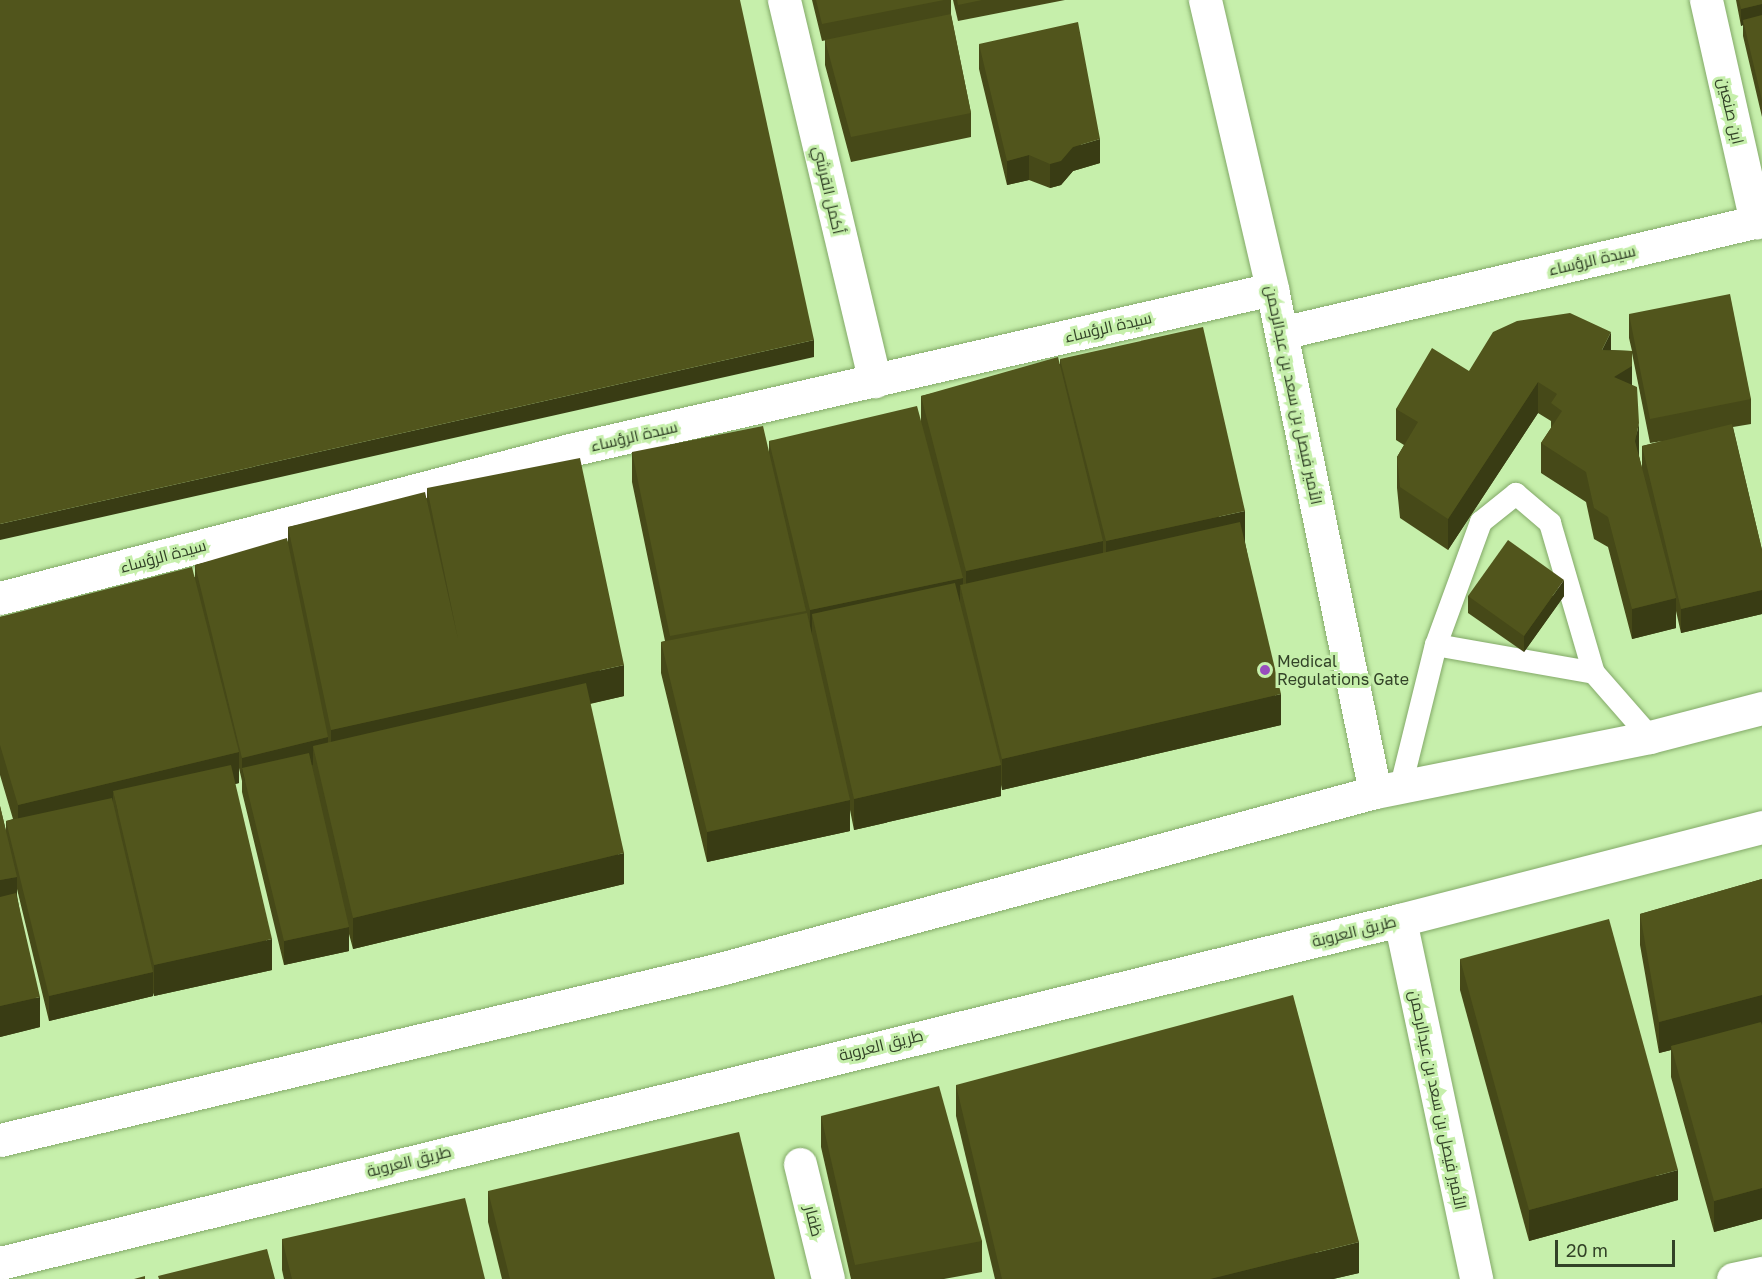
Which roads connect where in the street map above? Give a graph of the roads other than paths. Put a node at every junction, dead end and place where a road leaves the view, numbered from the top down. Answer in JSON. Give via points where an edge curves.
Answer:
{"nodes":[{"id":1,"x":784,"y":0,"type":"edge"},
{"id":2,"x":1205,"y":0,"type":"edge"},
{"id":3,"x":1706,"y":0,"type":"edge"},
{"id":4,"x":1759,"y":221,"type":"edge"},
{"id":5,"x":1272,"y":289,"type":"junction"},
{"id":6,"x":1281,"y":333,"type":"junction"},
{"id":7,"x":875,"y":381,"type":"junction"},
{"id":8,"x":0,"y":598,"type":"edge"},
{"id":9,"x":1436,"y":645,"type":"junction"},
{"id":10,"x":1594,"y":673,"type":"junction"},
{"id":11,"x":1762,"y":708,"type":"edge"},
{"id":12,"x":1650,"y":737,"type":"junction"},
{"id":13,"x":1388,"y":789,"type":"junction"},
{"id":14,"x":1762,"y":827,"type":"edge"},
{"id":15,"x":1400,"y":920,"type":"junction"},
{"id":16,"x":0,"y":1140,"type":"edge"},
{"id":17,"x":800,"y":1164,"type":"dead end"},
{"id":18,"x":0,"y":1263,"type":"edge"},
{"id":19,"x":1762,"y":1273,"type":"edge"},
{"id":20,"x":828,"y":1279,"type":"edge"},
{"id":21,"x":1476,"y":1279,"type":"edge"},
{"id":22,"x":1733,"y":1279,"type":"edge"}],
"edges":[{"from":1,"to":7,"type":"street","name":"أكمل القرشي"},
{"from":2,"to":5,"type":"street","name":"الأمير فيصل بن سعد بن عبدالرحمن"},
{"from":3,"to":4,"type":"street","name":"ابن صنعين"},
{"from":4,"to":6,"type":"street","name":"سيدة الرؤساء"},
{"from":5,"to":6,"type":"street","name":"الأمير فيصل بن سعد بن عبدالرحمن"},
{"from":5,"to":7,"type":"street","name":"سيدة الرؤساء"},
{"from":6,"to":13,"type":"street","name":"الأمير فيصل بن سعد بن عبدالرحمن"},
{"from":7,"to":8,"type":"street","name":"سيدة الرؤساء","via":[[570,450]]},
{"from":9,"to":10,"type":"lane"},
{"from":9,"to":10,"type":"lane","via":[[1481,522],[1516,494],[1550,523]]},
{"from":9,"to":13,"type":"lane"},
{"from":10,"to":12,"type":"lane"},
{"from":11,"to":12,"type":"street"},
{"from":12,"to":13,"type":"street"},
{"from":13,"to":16,"type":"street","via":[[720,969]]},
{"from":14,"to":15,"type":"street","name":"طريق العروبة"},
{"from":15,"to":18,"type":"street","name":"طريق العروبة"},
{"from":15,"to":21,"type":"street","name":"الأمير فيصل بن سعد بن عبدالرحمن"},
{"from":17,"to":20,"type":"street","name":"ظفار"},
{"from":19,"to":22,"type":"street"}]}
